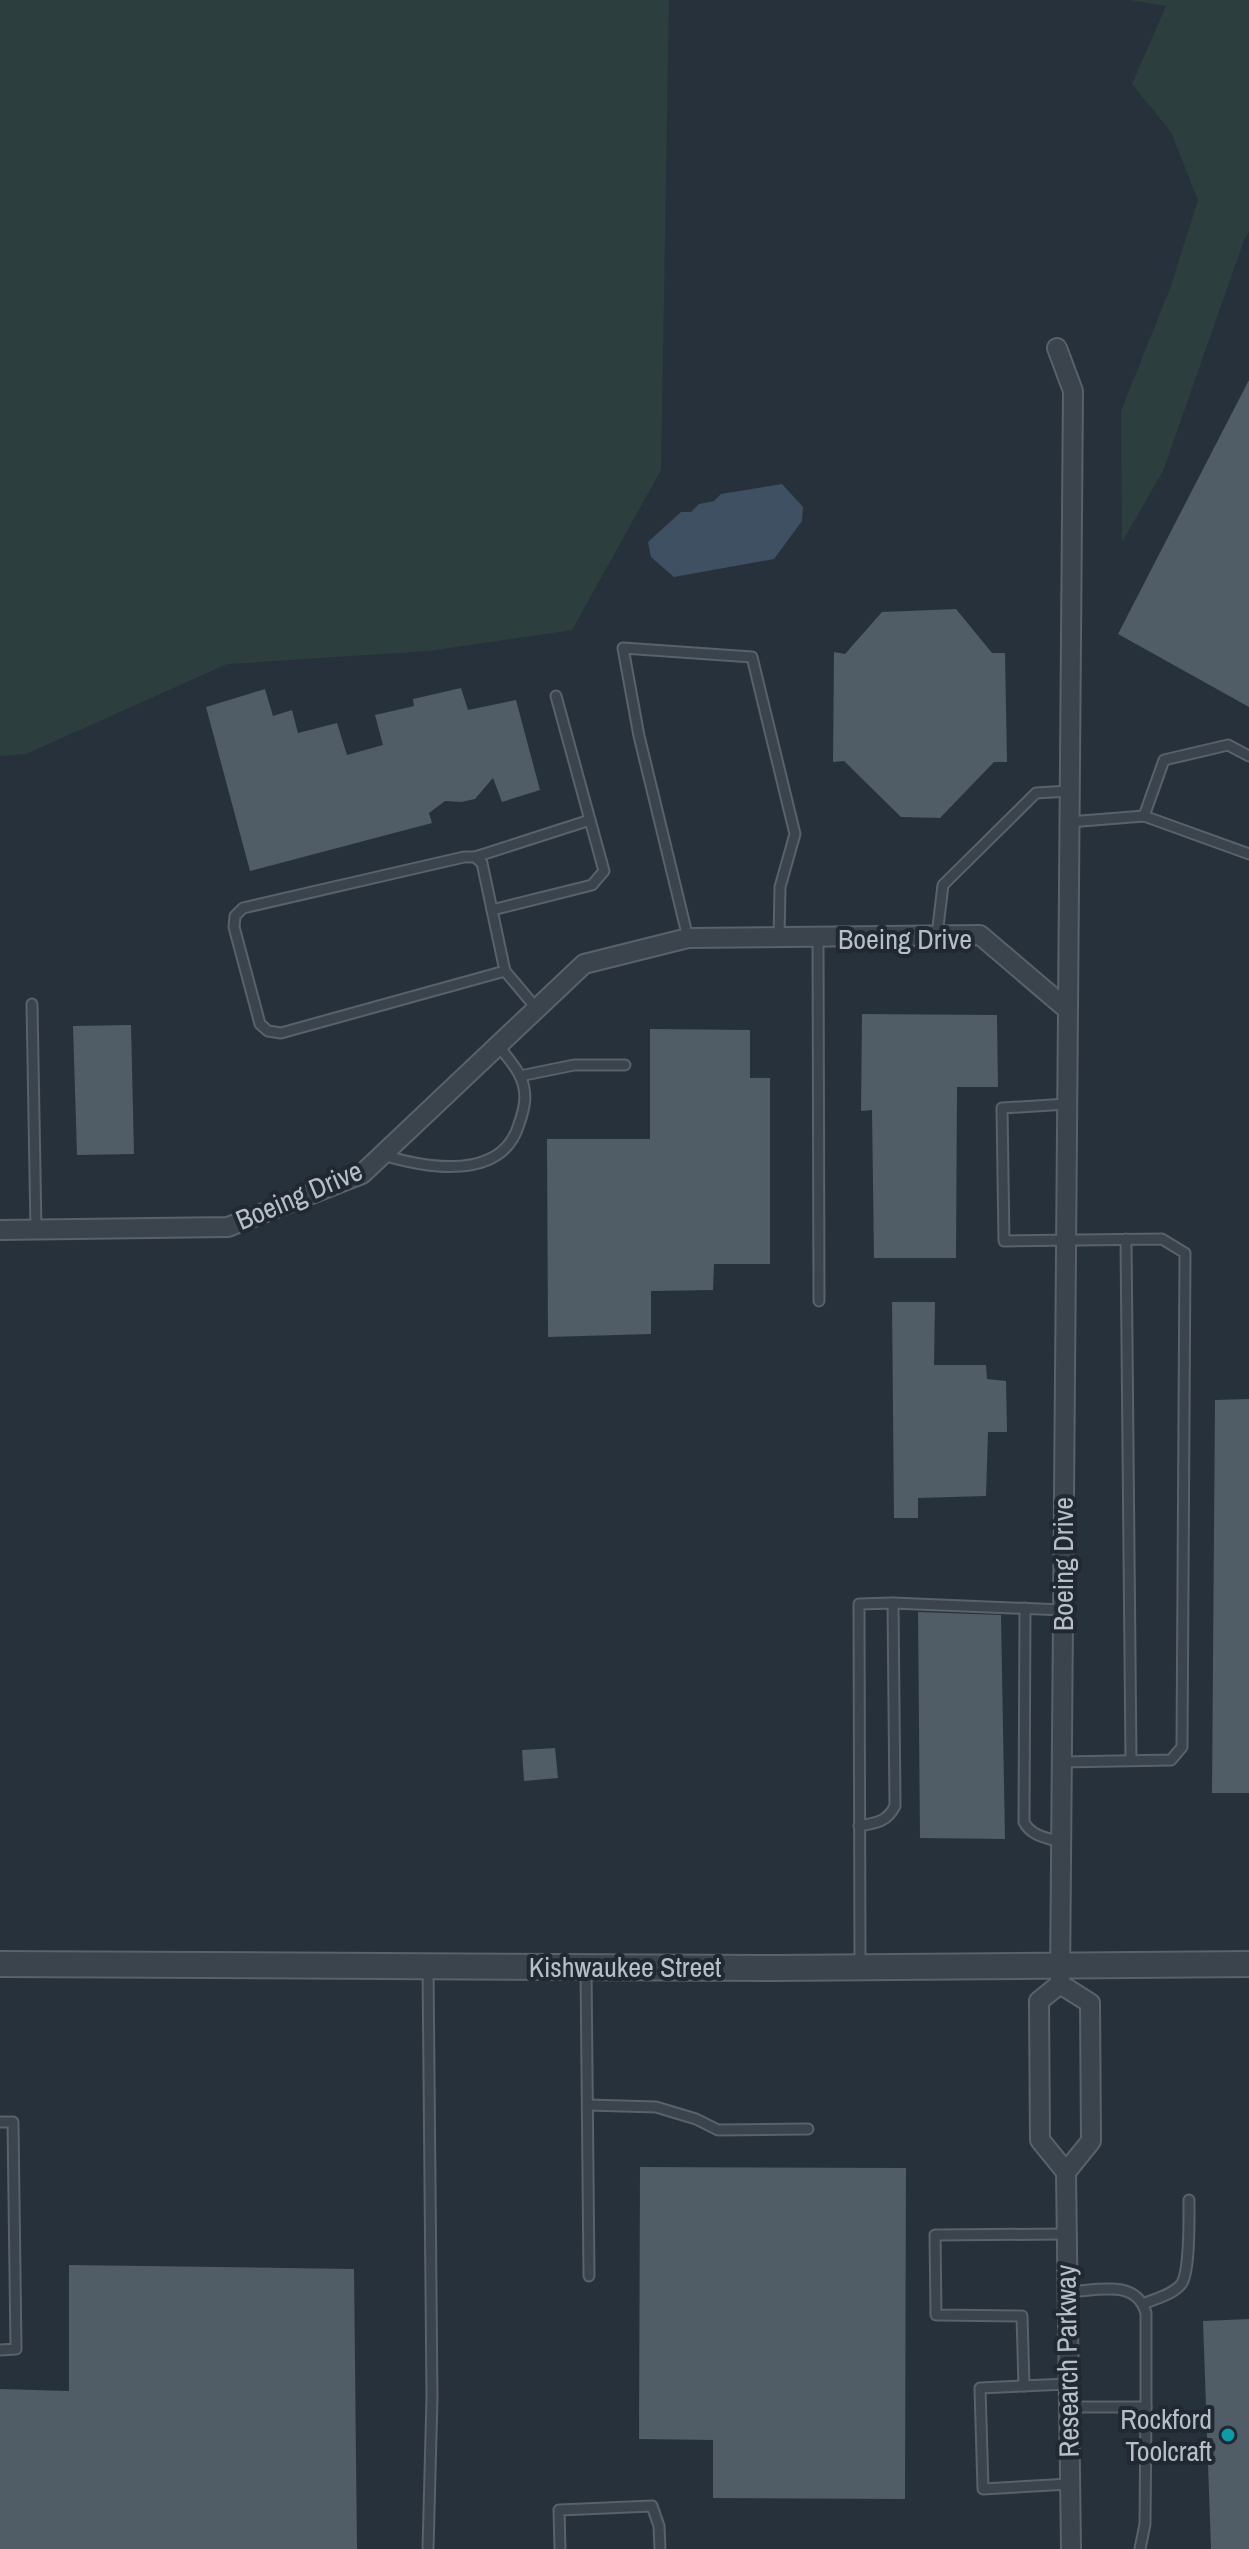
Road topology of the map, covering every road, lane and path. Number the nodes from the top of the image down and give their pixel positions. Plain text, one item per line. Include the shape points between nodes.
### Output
1 (1057, 348) dead end
2 (556, 696) dead end
3 (1249, 756) edge
4 (1069, 791) junction
5 (1144, 816) junction
6 (590, 820) junction
7 (1069, 822) junction
8 (1249, 854) edge
9 (475, 857) junction
10 (492, 910) junction
11 (937, 935) junction
12 (688, 938) junction
13 (818, 938) junction
14 (779, 939) junction
15 (505, 971) junction
16 (32, 1004) dead end
17 (537, 1009) junction
18 (1068, 1010) junction
19 (498, 1045) junction
20 (625, 1065) dead end
21 (520, 1076) junction
22 (1067, 1104) junction
23 (383, 1155) junction
24 (36, 1229) junction
25 (0, 1230) edge
26 (1066, 1239) junction
27 (1126, 1239) junction
28 (819, 1301) dead end
29 (893, 1603) junction
30 (1025, 1608) junction
31 (1063, 1610) junction
32 (1131, 1760) junction
33 (1062, 1762) junction
34 (859, 1826) junction
35 (1061, 1842) junction
36 (0, 1964) edge
37 (1249, 1964) edge
38 (428, 1966) junction
39 (586, 1967) junction
40 (860, 1968) junction
41 (1060, 1975) junction
42 (588, 2105) junction
43 (0, 2122) edge
44 (808, 2129) dead end
45 (1066, 2172) junction
46 (1189, 2200) dead end
47 (1065, 2234) junction
48 (589, 2276) dead end
49 (1066, 2292) junction
50 (1143, 2304) junction
51 (0, 2350) edge
52 (1067, 2384) junction
53 (1024, 2386) junction
54 (1068, 2407) junction
55 (1146, 2407) junction
56 (1069, 2484) junction
57 (428, 2549) edge
58 (560, 2549) edge
59 (660, 2549) edge
60 (1071, 2549) edge
61 (1140, 2549) edge

1 - 4 street via 1073,391
2 - 6 lane
3 - 5 lane via 1228,745 1164,760
4 - 7 street
4 - 11 lane via 1036,793 943,885
5 - 7 lane
5 - 8 lane
6 - 9 lane
6 - 10 lane via 604,871 599,880
7 - 18 street
9 - 10 lane via 482,863
9 - 15 lane via 243,908 234,927 260,1024 268,1031 281,1033
10 - 15 lane
11 - 13 street, Boeing Drive
11 - 18 street, Boeing Drive via 980,935
12 - 14 street, Boeing Drive
12 - 14 lane via 623,648 752,657 795,834 780,887
12 - 17 street, Boeing Drive via 584,964
13 - 14 street, Boeing Drive
13 - 28 lane
15 - 17 lane
16 - 24 lane
17 - 19 street, Boeing Drive
18 - 22 street, Boeing Drive
19 - 21 lane
19 - 23 street, Boeing Drive
20 - 21 lane via 574,1065
21 - 23 lane via 526,1101 516,1134 497,1157 471,1166 418,1166
22 - 26 street, Boeing Drive
22 - 26 lane via 1002,1108 1004,1241
23 - 24 street, Boeing Drive via 362,1174 228,1227
24 - 25 street, Boeing Drive
26 - 27 lane
26 - 31 street, Boeing Drive
27 - 32 lane
27 - 32 lane via 1162,1239 1185,1253 1182,1747 1171,1760
29 - 30 lane
29 - 34 lane via 895,1806 880,1823
29 - 34 lane via 853,1604
30 - 31 lane
30 - 35 lane via 1024,1822 1036,1835
31 - 33 street, Boeing Drive
32 - 33 lane
33 - 35 street, Boeing Drive
34 - 40 lane
35 - 41 street, Boeing Drive
36 - 38 street, Kishwaukee Street
37 - 41 street, Kishwaukee Street
38 - 39 street, Kishwaukee Street
38 - 57 lane
39 - 40 street, Kishwaukee Street
39 - 42 lane
40 - 41 street, Kishwaukee Street
41 - 45 street via 1039,2001 1040,2140
41 - 45 street via 1090,2003 1091,2141
42 - 44 lane via 656,2107 718,2130
42 - 48 lane
43 - 51 lane via 13,2122 16,2349
45 - 47 street, Research Parkway
46 - 50 lane via 1182,2282
47 - 49 street, Research Parkway
47 - 53 lane via 935,2235 936,2315 1022,2316
49 - 50 lane via 1129,2290
49 - 52 street, Research Parkway
50 - 55 lane
52 - 53 lane
52 - 54 street, Research Parkway
53 - 56 lane via 980,2388 983,2489
54 - 55 lane
54 - 56 street, Research Parkway
55 - 61 lane
56 - 60 street, Research Parkway
58 - 59 lane via 559,2510 652,2506

